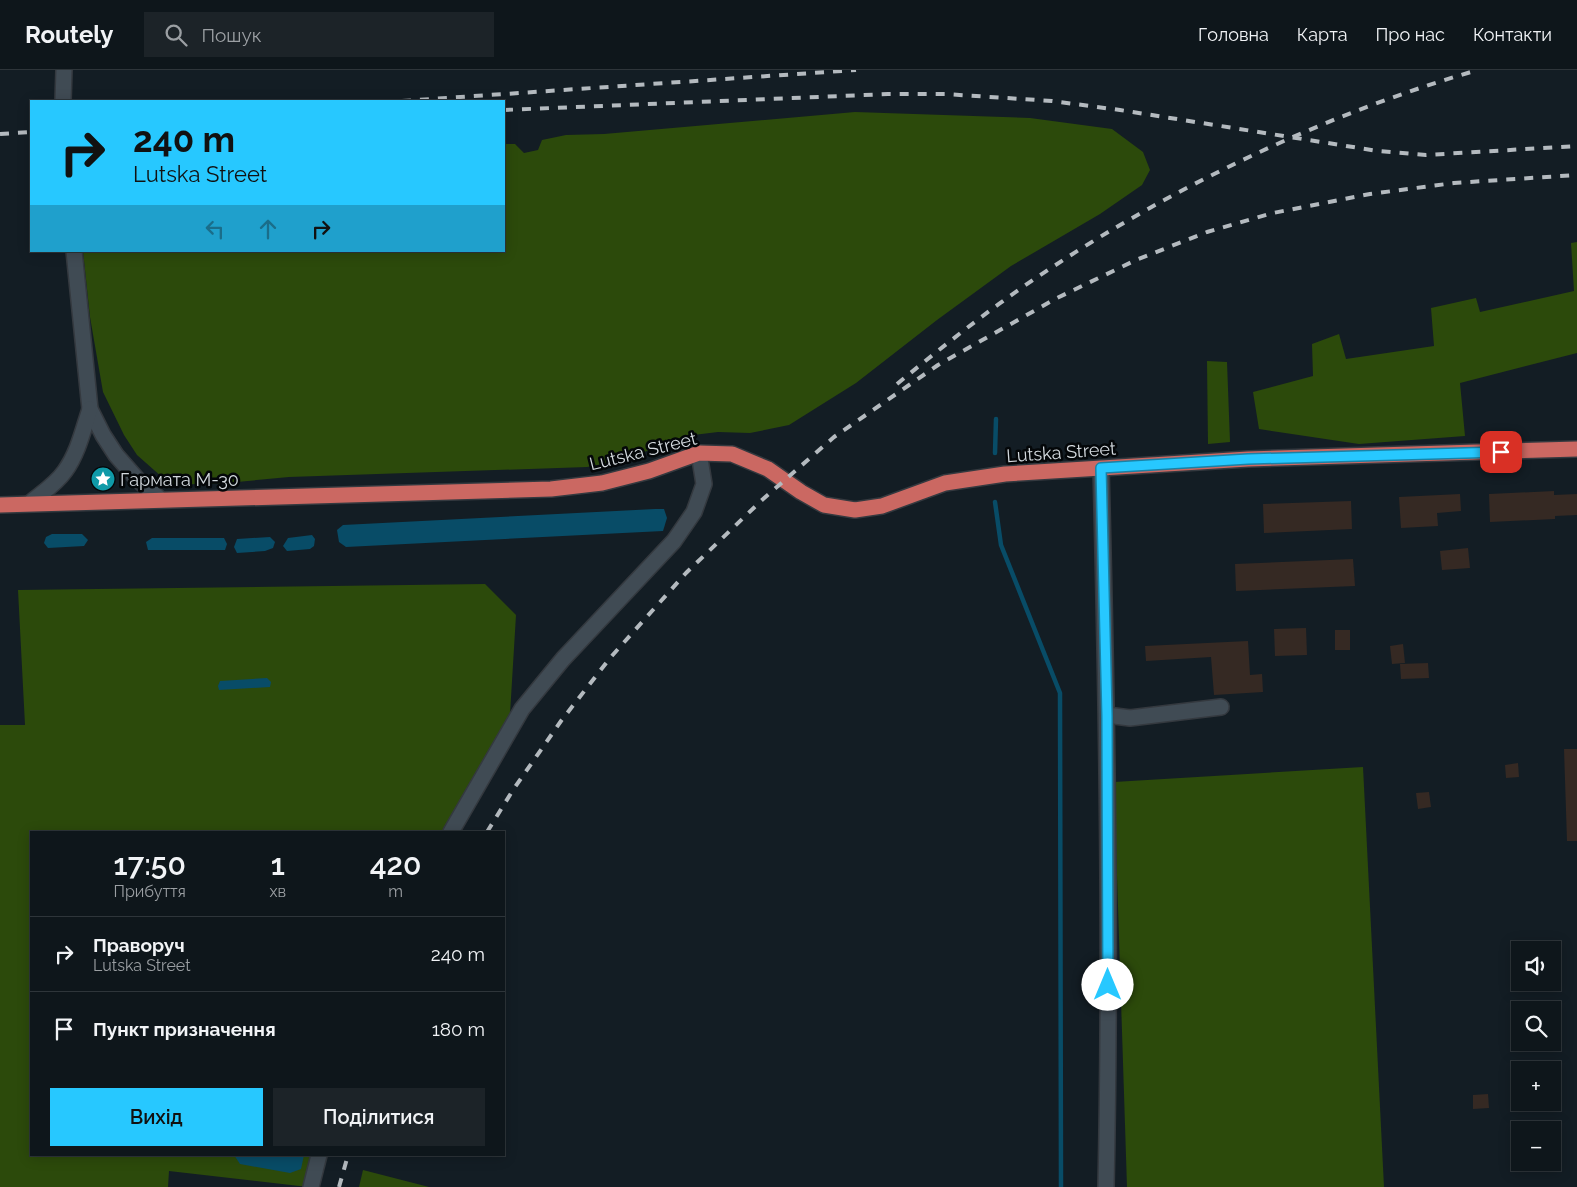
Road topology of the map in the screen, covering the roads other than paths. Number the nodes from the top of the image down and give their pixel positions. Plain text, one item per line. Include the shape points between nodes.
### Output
1 (64, 70) edge
2 (63, 100) edge
3 (74, 252) edge
4 (90, 410) junction
5 (1577, 449) edge
6 (699, 453) junction
7 (1101, 468) junction
8 (161, 500) junction
9 (30, 503) junction
10 (0, 505) edge
11 (1221, 706) dead end
12 (1107, 716) junction
13 (453, 831) edge
14 (319, 1156) edge
15 (311, 1187) edge
16 (1106, 1187) edge

1 - 2 street
3 - 4 street
4 - 8 street via 116,455
4 - 9 street via 78,446 65,470
5 - 7 highway, Lutska Street via 1248,459
6 - 7 highway, Lutska Street via 732,454 768,469 824,505 855,510 882,506 945,483 1005,474
6 - 8 highway, Lutska Street via 602,483 551,489
6 - 13 street via 704,484 694,512 674,541 563,658 522,709
7 - 12 street
8 - 9 highway, Lutska Street
9 - 10 highway, Lutska Street
11 - 12 street via 1130,718
12 - 16 street
14 - 15 street

